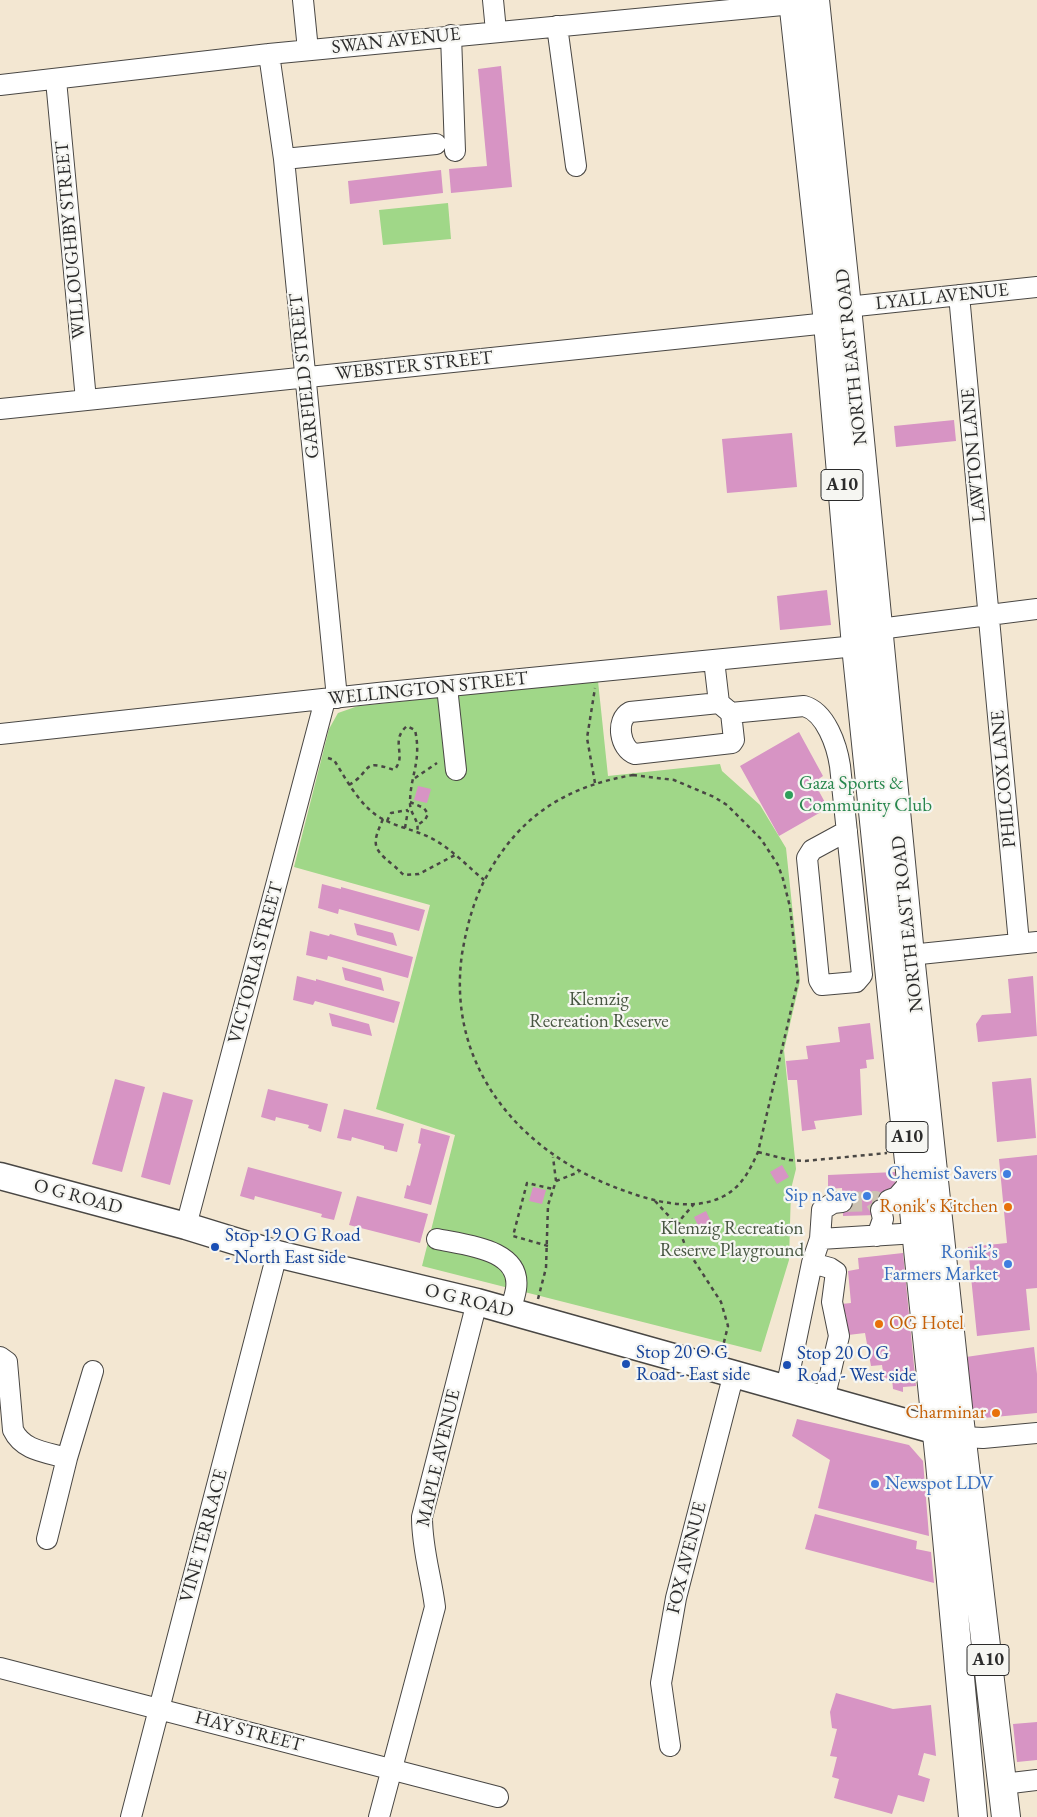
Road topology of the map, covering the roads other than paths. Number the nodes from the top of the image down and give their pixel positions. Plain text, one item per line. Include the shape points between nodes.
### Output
1 (303, 0) edge
2 (493, 0) edge
3 (804, 1) edge
4 (556, 26) junction
5 (496, 31) junction
6 (452, 35) junction
7 (308, 50) junction
8 (269, 54) junction
9 (56, 80) junction
10 (0, 85) edge
11 (436, 144) dead end
12 (455, 151) dead end
13 (284, 159) junction
14 (576, 166) dead end
15 (1037, 286) edge
16 (959, 295) junction
17 (838, 315) junction
18 (305, 377) junction
19 (86, 400) junction
20 (0, 408) edge
21 (1037, 610) edge
22 (989, 615) junction
23 (879, 629) junction
24 (856, 646) junction
25 (714, 660) junction
26 (447, 687) junction
27 (331, 699) junction
28 (725, 708) junction
29 (0, 734) edge
30 (456, 764) road end
31 (847, 831) junction
32 (1028, 943) edge
33 (899, 956) junction
34 (0, 1176) edge
35 (911, 1181) junction
36 (842, 1202) tunnel mouth
37 (186, 1226) junction
38 (917, 1233) junction
39 (877, 1236) junction
40 (437, 1238) dead end
41 (820, 1240) junction
42 (277, 1254) junction
43 (812, 1263) junction
44 (477, 1302) junction
45 (521, 1314) junction
46 (0, 1357) edge
47 (725, 1371) junction
48 (93, 1372) dead end
49 (786, 1389) junction
50 (824, 1400) junction
51 (1037, 1433) edge
52 (950, 1434) junction
53 (67, 1458) junction
54 (47, 1539) dead end
55 (0, 1668) edge
56 (159, 1708) junction
57 (670, 1746) dead end
58 (391, 1769) junction
59 (1037, 1780) edge
60 (1003, 1784) junction
61 (970, 1788) junction
62 (498, 1797) dead end
63 (131, 1817) edge
64 (379, 1817) edge
65 (973, 1817) edge
66 (1006, 1817) edge

1 - 7 street
2 - 5 street
3 - 4 street, SWAN AVENUE
3 - 17 highway, NORTH EAST ROAD / A10
4 - 5 street, SWAN AVENUE
4 - 14 street
5 - 6 street, SWAN AVENUE
6 - 7 street, SWAN AVENUE
6 - 12 street
7 - 8 street, SWAN AVENUE
8 - 9 street, SWAN AVENUE
8 - 13 street, GARFIELD STREET
9 - 10 street, SWAN AVENUE
9 - 19 street, WILLOUGHBY STREET
11 - 13 street
13 - 18 street, GARFIELD STREET
15 - 16 street, LYALL AVENUE
16 - 17 street, LYALL AVENUE
16 - 22 street, LAWTON LANE
17 - 18 street, WEBSTER STREET
17 - 23 highway, NORTH EAST ROAD / A10
17 - 24 highway, NORTH EAST ROAD / A10
18 - 19 street, WEBSTER STREET
18 - 27 street, GARFIELD STREET
19 - 20 street, WEBSTER STREET
21 - 22 street
22 - 23 street
22 - 32 street, PHILCOX LANE
23 - 24 highway
23 - 33 highway, NORTH EAST ROAD / A10
24 - 25 street, WELLINGTON STREET
24 - 33 highway, NORTH EAST ROAD / A10
25 - 26 street, WELLINGTON STREET
25 - 28 street
26 - 27 street, WELLINGTON STREET
26 - 30 street
27 - 29 street, WELLINGTON STREET
27 - 37 street, VICTORIA STREET via 311,754
28 - 28 street via 734,740 729,744 635,754 624,746 621,722 630,712
28 - 31 street via 804,706 816,712 837,748
31 - 31 street via 862,975 856,982 822,984 819,980 807,858 812,850
32 - 33 street
33 - 35 highway, NORTH EAST ROAD / A10
33 - 52 highway, NORTH EAST ROAD / A10
34 - 37 main road, O G ROAD
35 - 38 highway, NORTH EAST ROAD / A10
35 - 39 street via 885,1205
36 - 41 street via 822,1210
37 - 42 main road, O G ROAD
38 - 39 street
38 - 52 highway, NORTH EAST ROAD / A10
39 - 41 street
40 - 45 street via 501,1256 511,1264
41 - 43 street
42 - 44 main road, O G ROAD
42 - 56 street, VINE TERRACE
43 - 49 street
43 - 50 street via 836,1272 832,1302 838,1336
44 - 45 main road, O G ROAD
44 - 58 street, MAPLE AVENUE via 422,1517 422,1541 435,1607
45 - 47 main road, O G ROAD
46 - 53 street via 7,1362 16,1436 27,1447
47 - 49 main road, O G ROAD
47 - 57 street, FOX AVENUE via 661,1683
48 - 53 street
49 - 50 main road, O G ROAD
50 - 52 main road, O G ROAD
51 - 52 street via 983,1438
52 - 60 highway, NORTH EAST ROAD / A10
52 - 61 highway, NORTH EAST ROAD / A10
53 - 54 street
55 - 56 street, HAY STREET
56 - 58 street, HAY STREET
56 - 63 street, VINE TERRACE
58 - 62 street, HAY STREET
58 - 64 street, MAPLE AVENUE
59 - 60 street
60 - 61 highway
60 - 66 highway, NORTH EAST ROAD / A10
61 - 65 highway, NORTH EAST ROAD / A10

